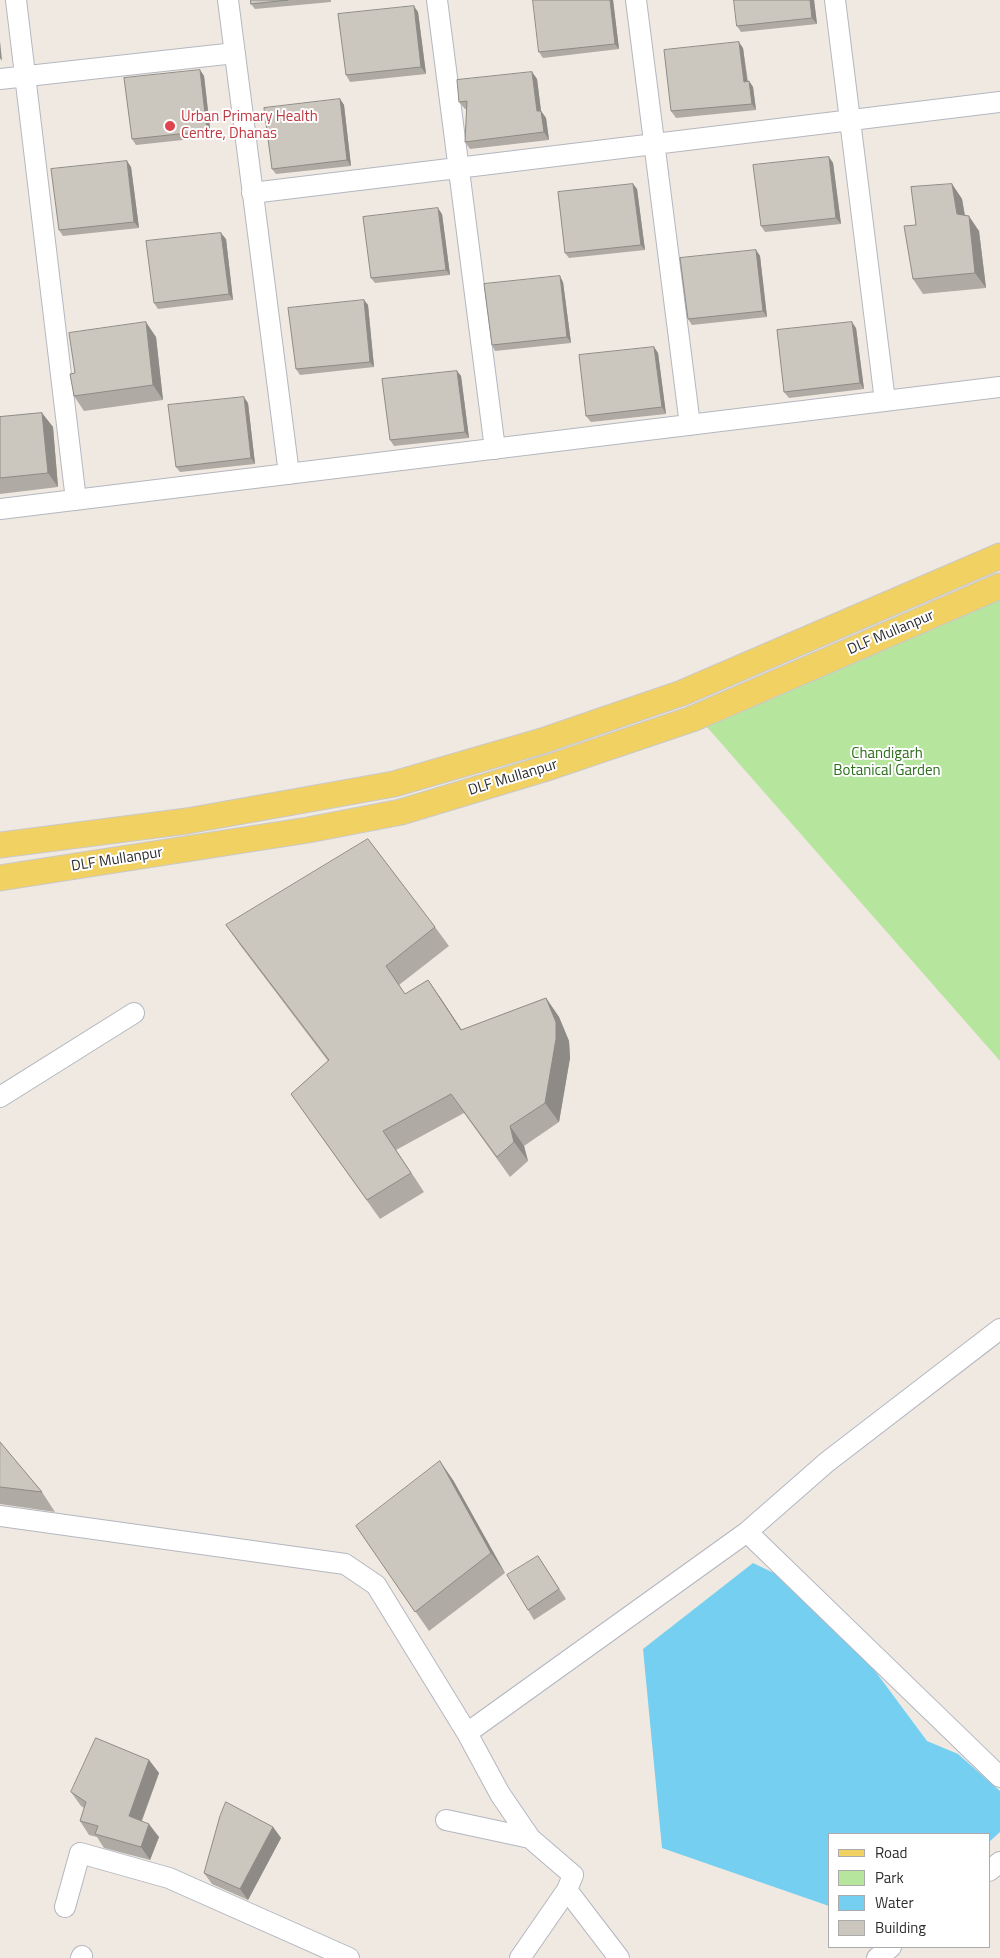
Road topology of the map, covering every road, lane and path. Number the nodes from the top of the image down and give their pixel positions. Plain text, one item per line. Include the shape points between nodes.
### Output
1 (16, 0) edge
2 (228, 0) edge
3 (437, 0) edge
4 (636, 0) edge
5 (835, 0) edge
6 (234, 53) junction
7 (26, 76) junction
8 (0, 79) edge
9 (1000, 102) edge
10 (850, 120) junction
11 (655, 144) junction
12 (459, 168) junction
13 (252, 193) junction
14 (1000, 387) edge
15 (885, 401) junction
16 (690, 425) junction
17 (495, 449) junction
18 (289, 474) junction
19 (76, 500) junction
20 (0, 509) edge
21 (1000, 556) edge
22 (1000, 586) edge
23 (0, 845) edge
24 (0, 878) edge
25 (134, 1013) dead end
26 (0, 1097) edge
27 (1000, 1329) edge
28 (0, 1516) edge
29 (748, 1532) junction
30 (467, 1733) junction
31 (1000, 1777) edge
32 (446, 1820) dead end
33 (530, 1838) junction
34 (1000, 1862) edge
35 (990, 1870) edge
36 (570, 1882) junction
37 (65, 1907) dead end
38 (890, 1948) edge
39 (349, 1958) edge
40 (520, 1958) edge
41 (619, 1958) edge
42 (876, 1958) edge

1 - 7 street
2 - 6 street
3 - 12 street
4 - 11 street
5 - 10 street
6 - 7 street
6 - 13 street
7 - 8 street
7 - 19 street
9 - 10 street
10 - 11 street
10 - 15 street
11 - 12 street
11 - 16 street
12 - 13 street
12 - 17 street
13 - 18 street
14 - 15 street
15 - 16 street
16 - 17 street
17 - 18 street
18 - 19 street
19 - 20 street
21 - 23 main road, DLF Mullanpur via 682,693 542,740 394,784 187,821
22 - 24 main road, DLF Mullanpur via 692,719 401,812
25 - 26 street
27 - 29 street via 827,1462
28 - 30 street via 345,1564 376,1585
29 - 30 street
29 - 31 street
30 - 33 street via 500,1794
32 - 33 street
33 - 36 street
34 - 35 street
36 - 40 street
36 - 41 street
37 - 39 street via 80,1853 169,1878
38 - 42 street

